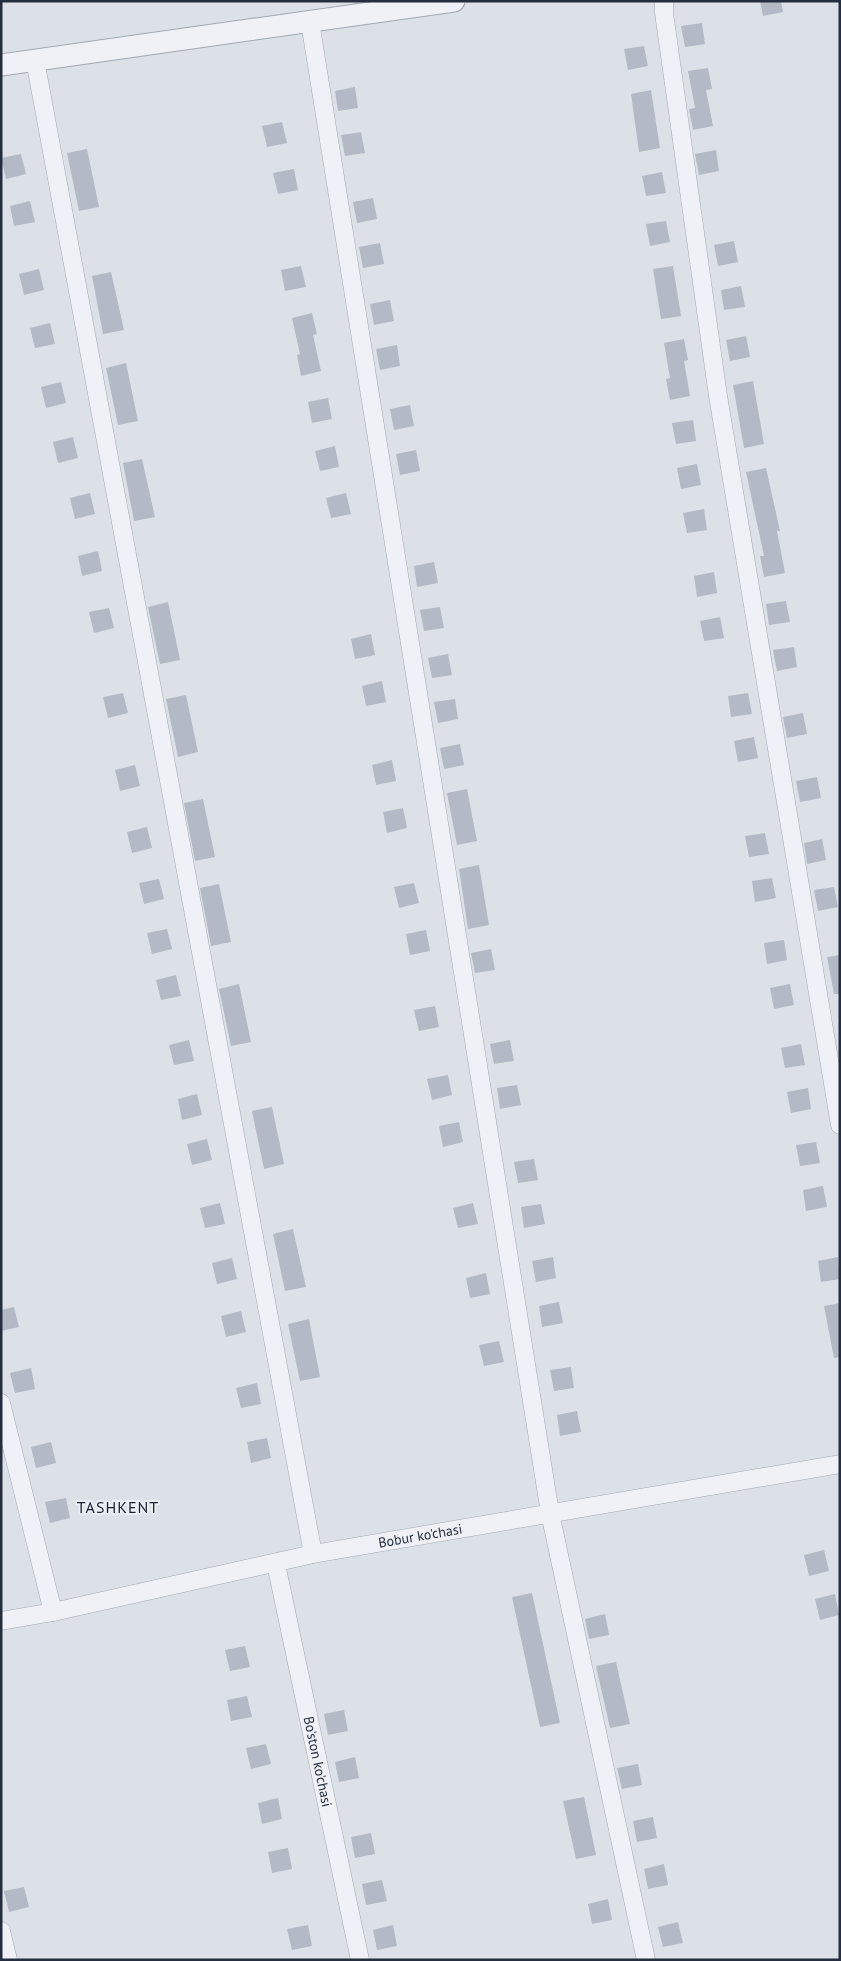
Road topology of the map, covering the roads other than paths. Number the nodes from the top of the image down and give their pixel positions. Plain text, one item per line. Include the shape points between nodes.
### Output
1 (454, 1) edge
2 (664, 1) edge
3 (310, 22) junction
4 (35, 60) junction
5 (1, 65) edge
6 (840, 1125) edge
7 (1, 1403) edge
8 (840, 1464) edge
9 (550, 1513) junction
10 (313, 1554) junction
11 (276, 1564) junction
12 (53, 1612) junction
13 (1, 1621) edge
14 (1, 1931) edge
15 (8, 1960) edge
16 (360, 1960) edge
17 (646, 1960) edge

1 - 3 street
2 - 6 street via 718,396
3 - 4 street
3 - 9 street
4 - 5 street
4 - 10 street
7 - 12 street
8 - 9 street, Bobur ko'chasi
9 - 10 street, Bobur ko'chasi
9 - 17 street
10 - 11 street, Bobur ko'chasi
11 - 12 street, Bobur ko'chasi
11 - 16 street, Bo'ston ko'chasi
12 - 13 street, Bobur ko'chasi
14 - 15 street

